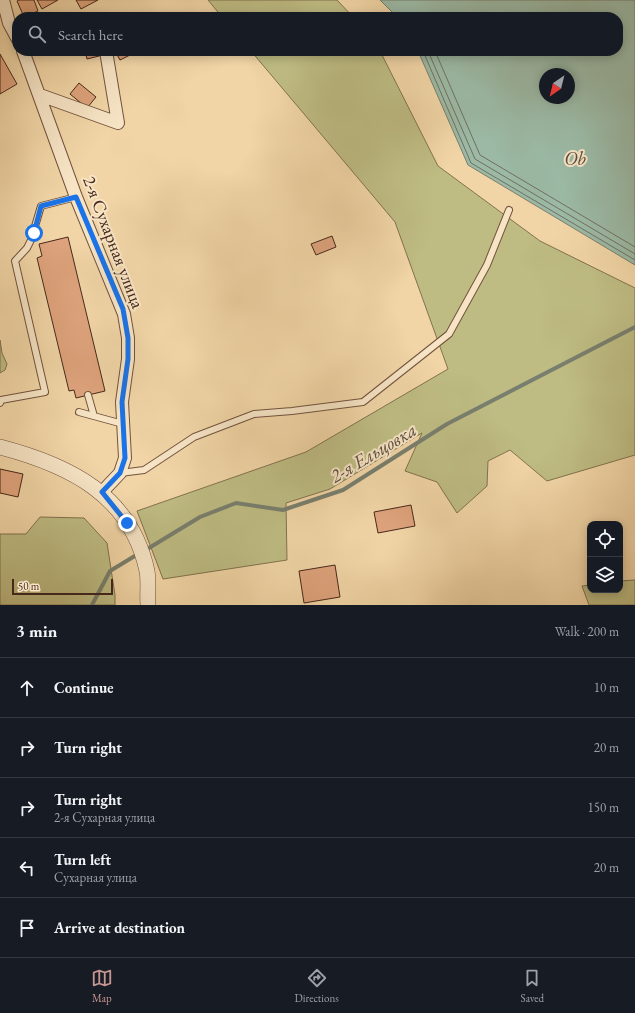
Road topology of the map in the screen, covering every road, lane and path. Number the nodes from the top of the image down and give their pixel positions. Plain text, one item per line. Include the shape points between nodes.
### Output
1 (2, 1) edge
2 (12, 29) edge
3 (26, 56) edge
4 (107, 56) edge
5 (40, 95) junction
6 (76, 197) junction
7 (509, 210) dead end
8 (88, 395) dead end
9 (0, 401) edge
10 (79, 412) dead end
11 (94, 416) junction
12 (123, 424) junction
13 (0, 447) edge
14 (120, 473) junction
15 (102, 492) junction
16 (148, 605) edge

1 - 2 street
3 - 5 street, 2-я Сухарная улица
4 - 5 street via 118,123
5 - 6 street, 2-я Сухарная улица
6 - 9 lane via 41,206 27,248 15,261 45,392
6 - 12 street, 2-я Сухарная улица via 124,314 128,359 122,402
7 - 14 lane via 487,265 449,334 363,402 254,414 194,437 144,470
8 - 11 lane
10 - 11 lane
11 - 12 lane
12 - 14 street, 2-я Сухарная улица via 125,458
13 - 15 street via 67,471
14 - 15 street, 2-я Сухарная улица
15 - 16 street via 120,513 135,537 147,572

